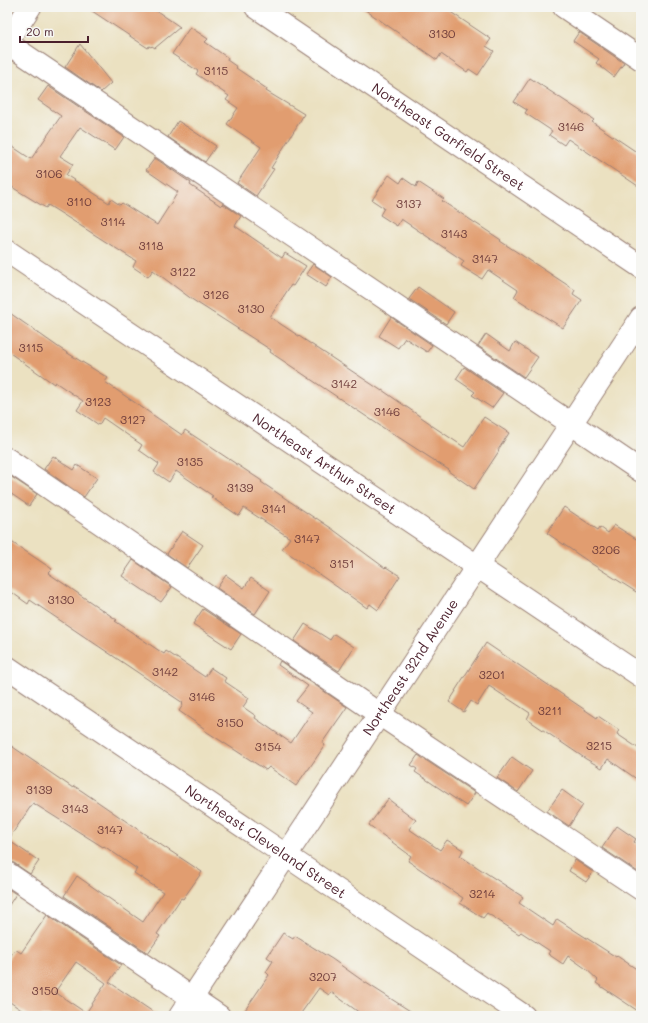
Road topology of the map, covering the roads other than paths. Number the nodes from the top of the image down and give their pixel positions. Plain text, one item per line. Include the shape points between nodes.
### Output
1 (30, 7) edge
2 (256, 7) edge
3 (564, 7) edge
4 (7, 42) edge
5 (641, 59) edge
6 (7, 251) edge
7 (641, 267) edge
8 (641, 318) edge
9 (571, 424) junction
10 (7, 459) edge
11 (641, 471) edge
12 (477, 566) junction
13 (7, 667) edge
14 (641, 676) edge
15 (379, 714) junction
16 (286, 856) junction
17 (7, 873) edge
18 (641, 889) edge
19 (186, 1007) edge
20 (219, 1016) edge
21 (524, 1016) edge

1 - 4 street
2 - 7 street, Northeast Garfield Street
3 - 5 street
4 - 9 street
6 - 12 street, Northeast Arthur Street
8 - 9 street, Northeast 32nd Avenue
9 - 11 street
9 - 12 street, Northeast 32nd Avenue
10 - 15 street
12 - 14 street, Northeast Arthur Street
12 - 15 street, Northeast 32nd Avenue
13 - 16 street, Northeast Cleveland Street
15 - 16 street, Northeast 32nd Avenue
15 - 18 street
16 - 19 street, Northeast 32nd Avenue
16 - 21 street, Northeast Cleveland Street
17 - 19 street
19 - 20 street

